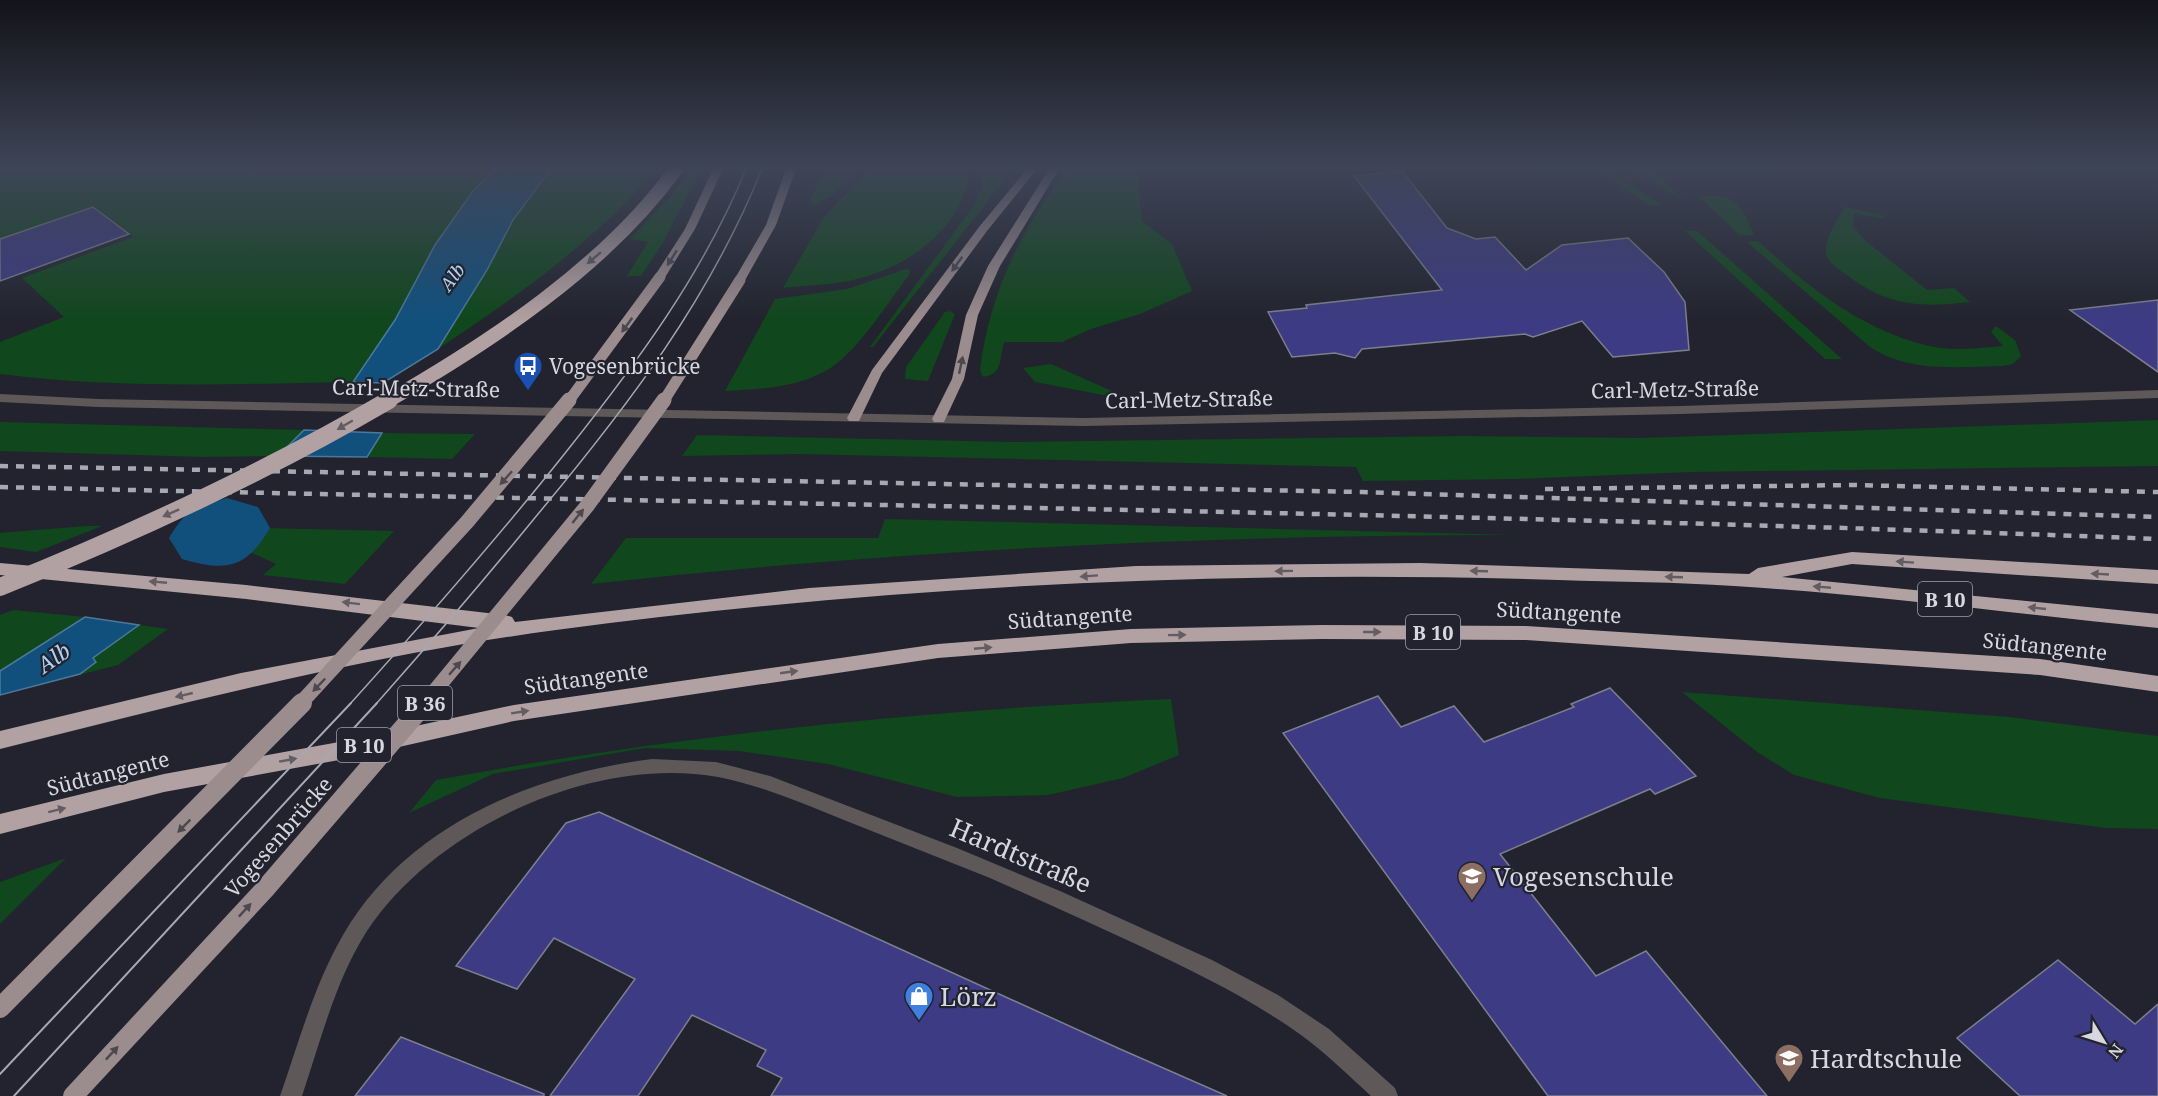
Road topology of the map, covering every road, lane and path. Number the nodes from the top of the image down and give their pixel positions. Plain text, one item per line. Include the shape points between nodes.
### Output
1 (634, 220) edge
2 (695, 220) edge
3 (773, 220) edge
4 (990, 220) edge
5 (1022, 220) edge
6 (2158, 394) edge
7 (0, 398) edge
8 (854, 418) junction
9 (939, 419) junction
10 (0, 569) edge
11 (2158, 577) edge
12 (1732, 579) junction
13 (0, 587) edge
14 (2158, 621) edge
15 (555, 623) junction
16 (2158, 685) edge
17 (0, 740) edge
18 (0, 824) edge
19 (0, 1008) edge
20 (73, 1096) edge
21 (291, 1096) edge
22 (1387, 1096) edge

1 -> 13 highway, bridge via 543,299 437,371 274,464
2 -> 19 main road, bridge via 590,376 370,632 185,825
20 -> 3 main road, Vogesenbrücke / B 36, bridge via 265,889 488,629 587,506 659,409
4 -> 8 main road via 876,373
9 -> 5 main road via 958,380 972,315 994,266
6 - 9 street, Carl-Metz-Straße via 1294,419
7 - 8 street, Carl-Metz-Straße
8 - 9 street, Carl-Metz-Straße
15 -> 10 highway via 475,621 216,587
11 -> 12 highway via 1852,558
14 -> 12 highway, Südtangente / B 10
12 -> 15 highway, Südtangente / B 10 via 1420,569 1136,573 809,595
15 -> 17 highway, Südtangente / B 10 via 439,640 241,681
18 -> 16 highway, Südtangente / B 10 via 164,783 514,713 938,651 1131,636 1526,633 2040,667
21 - 22 street, Hardtstraße via 323,998 340,961 362,923 391,886 466,826 552,787 645,767 699,767 752,779 803,795 1002,874 1215,971 1310,1029

